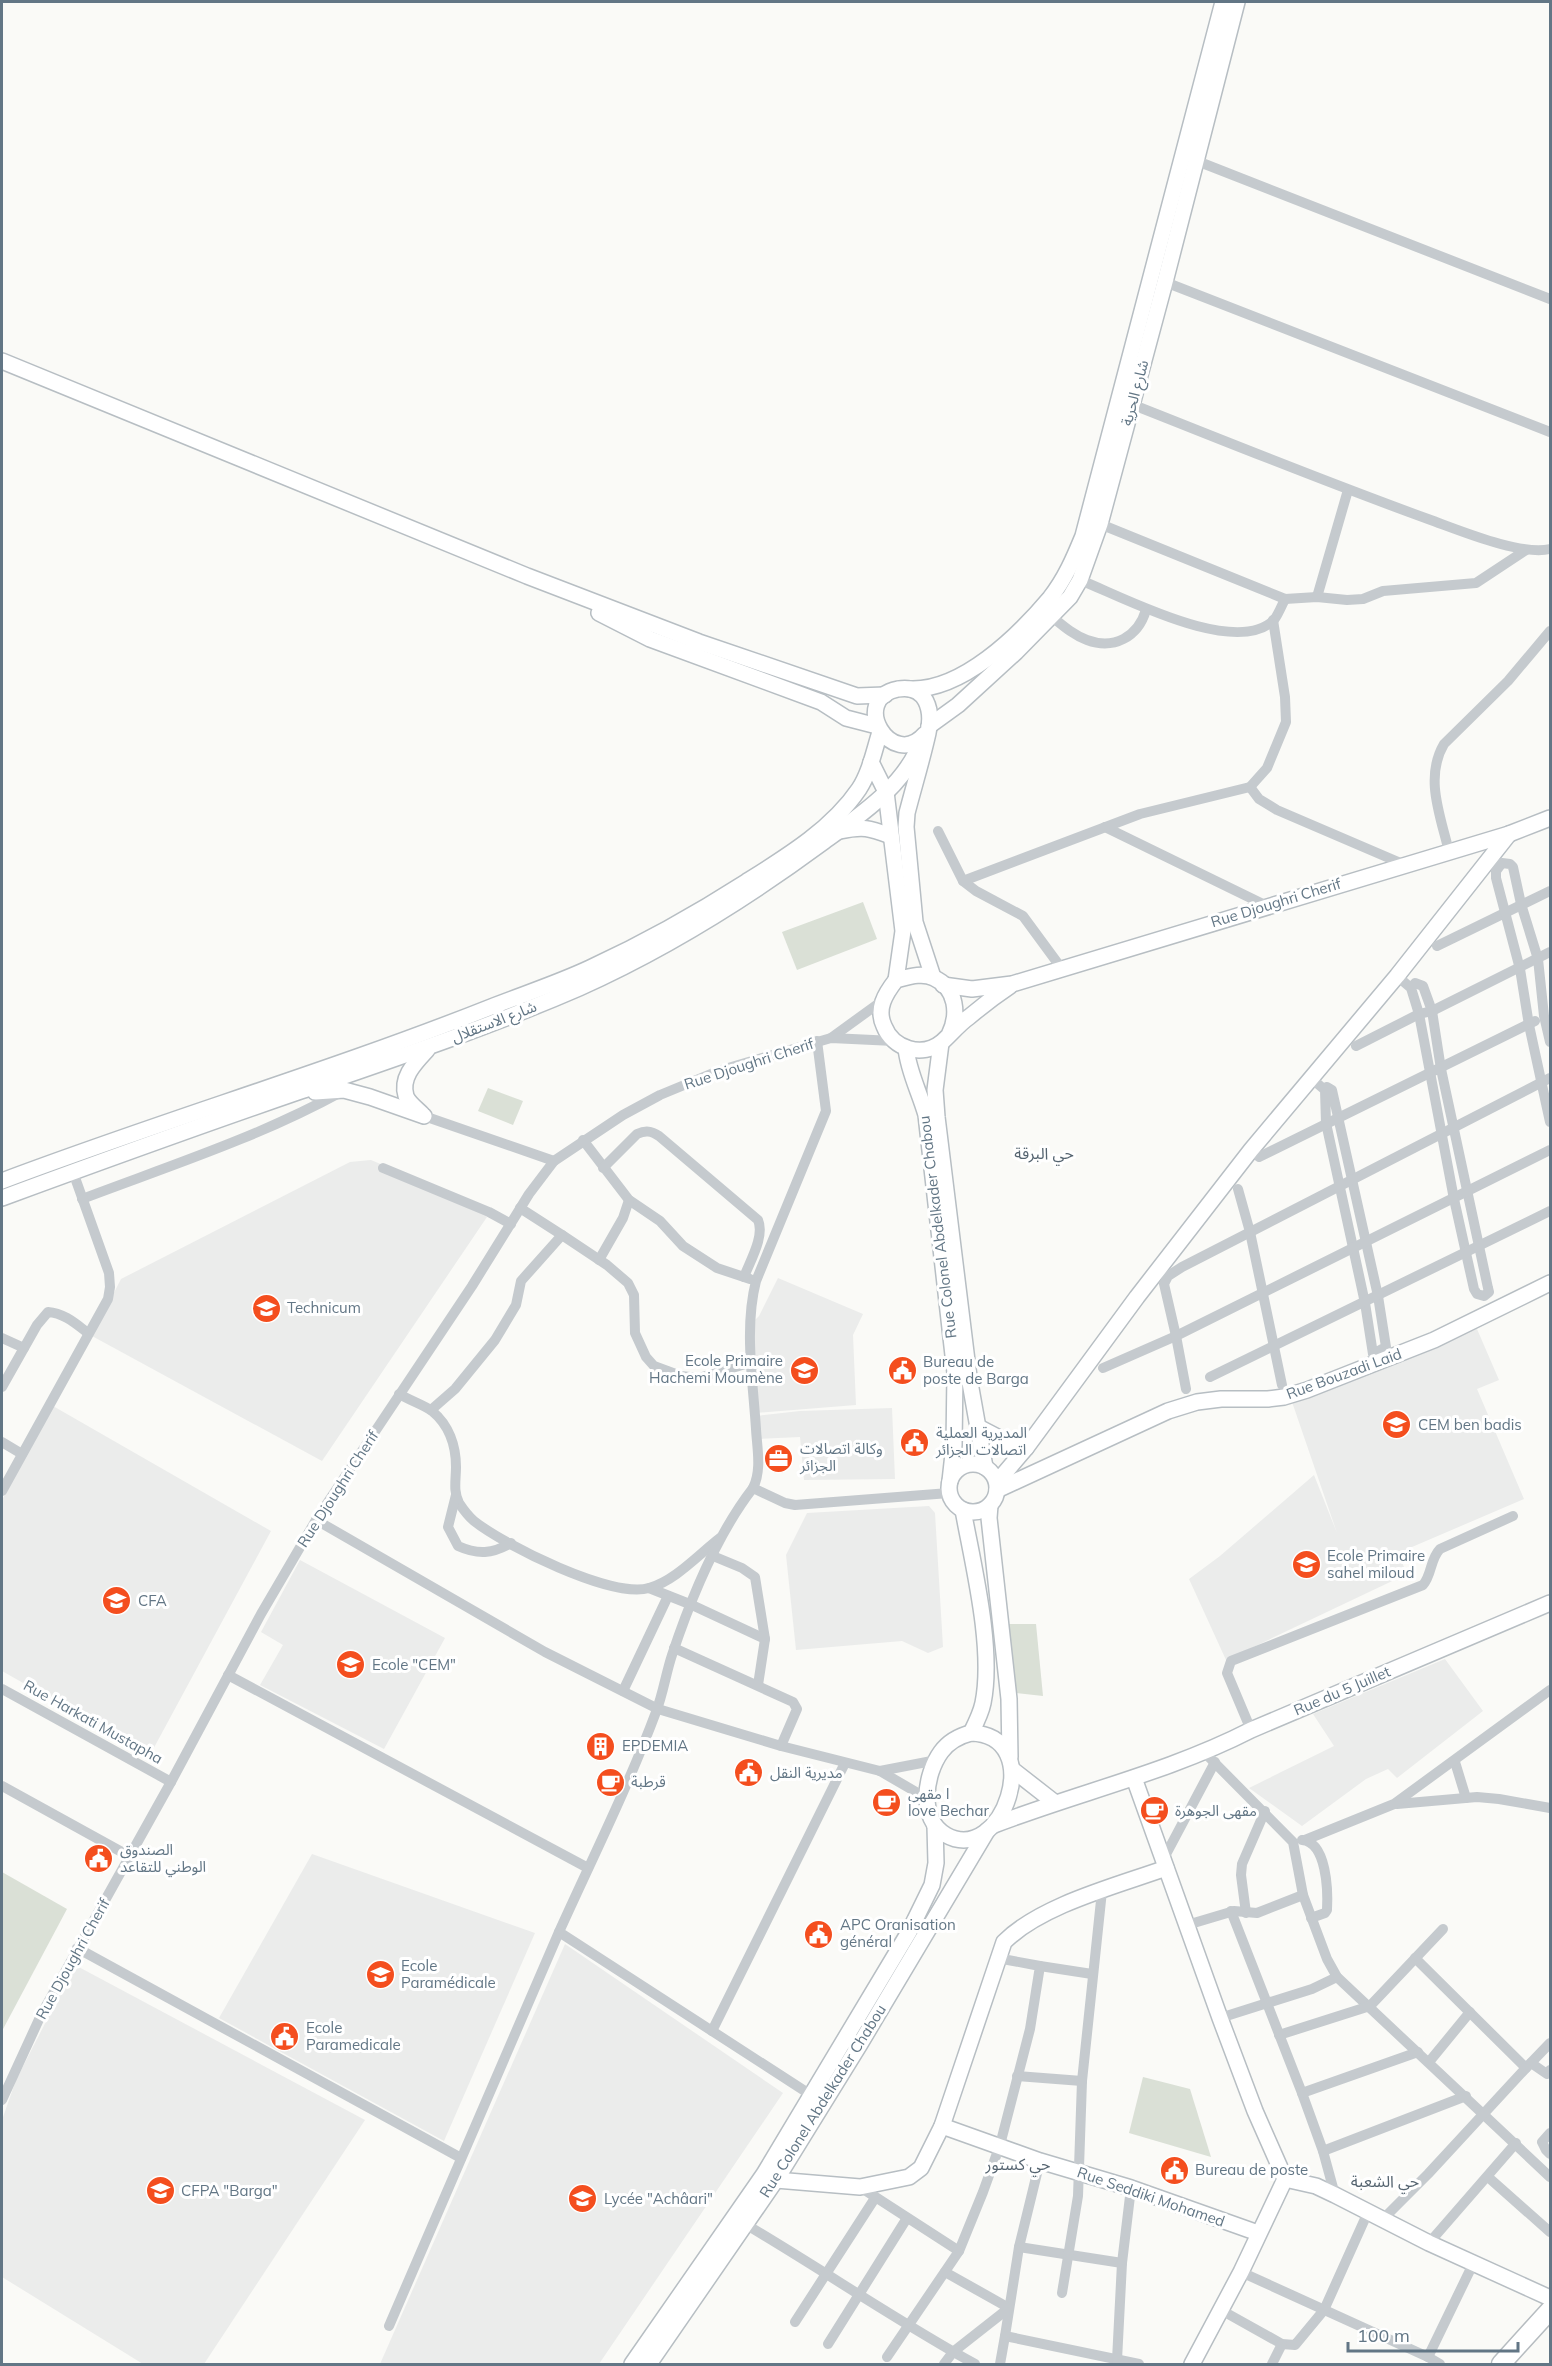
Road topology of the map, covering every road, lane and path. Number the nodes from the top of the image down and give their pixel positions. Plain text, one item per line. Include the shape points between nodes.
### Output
1 (1223, 2) edge
2 (1238, 2) edge
3 (1197, 161) junction
4 (1166, 282) junction
5 (1551, 298) edge
6 (2, 361) edge
7 (1131, 404) junction
8 (1551, 432) edge
9 (1348, 490) junction
10 (1100, 524) junction
11 (1526, 550) junction
12 (1550, 551) edge
13 (527, 576) junction
14 (1080, 580) junction
15 (1317, 597) junction
16 (1285, 599) junction
17 (1146, 610) junction
18 (1051, 616) junction
19 (1273, 620) junction
20 (1551, 631) edge
21 (910, 689) junction
22 (885, 695) junction
23 (879, 729) junction
24 (927, 732) junction
25 (871, 762) junction
26 (1250, 787) junction
27 (886, 792) junction
28 (1551, 811) edge
29 (1545, 821) edge
30 (1105, 827) junction
31 (938, 831) dead end
32 (837, 832) junction
33 (1509, 834) junction
34 (891, 836) junction
35 (1449, 852) junction
36 (1403, 864) junction
37 (963, 881) junction
38 (1551, 891) edge
39 (1521, 904) junction
40 (1267, 906) junction
41 (1504, 914) junction
42 (1437, 946) dead end
43 (1551, 952) edge
44 (1538, 959) junction
45 (1062, 969) junction
46 (1520, 969) junction
47 (1397, 976) junction
48 (896, 980) junction
49 (938, 981) junction
50 (1012, 984) junction
51 (1411, 988) junction
52 (882, 1001) junction
53 (1432, 1011) junction
54 (1419, 1014) junction
55 (1547, 1014) edge
56 (1528, 1025) junction
57 (831, 1038) junction
58 (945, 1039) junction
59 (817, 1041) junction
60 (1551, 1042) edge
61 (900, 1045) junction
62 (1356, 1046) dead end
63 (430, 1047) junction
64 (1441, 1069) junction
65 (1430, 1074) junction
66 (1312, 1079) junction
67 (1546, 1080) edge
68 (344, 1090) junction
69 (1325, 1090) junction
70 (297, 1092) junction
71 (424, 1116) junction
72 (1337, 1119) junction
73 (1551, 1122) edge
74 (1326, 1123) junction
75 (1454, 1128) junction
76 (1442, 1134) junction
77 (583, 1140) junction
78 (1551, 1150) edge
79 (1259, 1157) dead end
80 (554, 1161) junction
81 (383, 1168) dead end
82 (603, 1168) junction
83 (73, 1172) junction
84 (1352, 1180) junction
85 (2, 1181) edge
86 (1340, 1186) junction
87 (1238, 1189) dead end
88 (1468, 1192) junction
89 (2, 1198) edge
90 (82, 1199) junction
91 (1454, 1199) junction
92 (629, 1200) junction
93 (520, 1208) junction
94 (1551, 1211) edge
95 (511, 1224) junction
96 (1250, 1232) junction
97 (562, 1235) junction
98 (1360, 1246) junction
99 (1479, 1247) junction
100 (1467, 1253) junction
101 (599, 1260) junction
102 (744, 1277) junction
103 (756, 1281) junction
104 (1551, 1283) edge
105 (1262, 1292) junction
106 (1378, 1296) junction
107 (1365, 1303) junction
108 (88, 1333) junction
109 (1176, 1336) junction
110 (2, 1338) edge
111 (1275, 1347) junction
112 (24, 1348) junction
113 (752, 1362) junction
114 (1103, 1368) dead end
115 (1210, 1377) dead end
116 (1282, 1385) dead end
117 (2, 1387) edge
118 (1186, 1389) dead end
119 (399, 1394) junction
120 (431, 1410) junction
121 (980, 1428) junction
122 (2, 1442) edge
123 (1026, 1448) junction
124 (22, 1454) junction
125 (985, 1467) junction
126 (997, 1486) junction
127 (949, 1487) junction
128 (753, 1488) junction
129 (2, 1491) edge
130 (456, 1495) junction
131 (990, 1505) junction
132 (963, 1510) junction
133 (1513, 1516) dead end
134 (316, 1520) junction
135 (722, 1536) junction
136 (511, 1543) junction
137 (713, 1556) junction
138 (649, 1588) junction
139 (668, 1596) junction
140 (1551, 1603) edge
141 (692, 1605) junction
142 (765, 1639) junction
143 (674, 1648) junction
144 (228, 1675) junction
145 (758, 1685) junction
146 (2, 1689) edge
147 (1551, 1690) edge
148 (622, 1691) junction
149 (658, 1709) junction
150 (1251, 1730) junction
151 (971, 1733) junction
152 (781, 1746) junction
153 (1210, 1757) junction
154 (937, 1760) junction
155 (1455, 1762) junction
156 (845, 1763) junction
157 (1012, 1765) junction
158 (880, 1771) junction
159 (1134, 1778) junction
160 (171, 1782) junction
161 (2, 1786) edge
162 (1466, 1798) junction
163 (928, 1799) junction
164 (1054, 1802) junction
165 (1394, 1804) junction
166 (1551, 1808) edge
167 (1265, 1811) junction
168 (936, 1826) junction
169 (991, 1828) junction
170 (1305, 1840) junction
171 (1293, 1842) junction
172 (129, 1856) junction
173 (1164, 1864) junction
174 (588, 1868) junction
175 (1102, 1891) junction
176 (1303, 1895) junction
177 (1231, 1911) junction
178 (1246, 1913) junction
179 (1311, 1918) junction
180 (1187, 1924) junction
181 (1443, 1929) dead end
182 (559, 1932) junction
183 (78, 1948) junction
184 (997, 1958) junction
185 (1415, 1958) junction
186 (1040, 1966) junction
187 (1092, 1974) junction
188 (1337, 1977) junction
189 (1268, 2002) junction
190 (1370, 2006) junction
191 (1470, 2012) junction
192 (1220, 2018) junction
193 (712, 2031) junction
194 (1279, 2035) junction
195 (1551, 2043) edge
196 (1418, 2052) junction
197 (1429, 2062) junction
198 (1528, 2065) junction
199 (1549, 2074) edge
200 (1017, 2076) junction
201 (1082, 2080) junction
202 (1302, 2093) junction
203 (811, 2095) junction
204 (1466, 2097) junction
205 (2, 2100) edge
206 (1483, 2113) junction
207 (942, 2126) junction
208 (1551, 2133) edge
209 (1516, 2143) junction
210 (1000, 2145) junction
211 (1323, 2151) junction
212 (1551, 2154) edge
213 (461, 2158) junction
214 (1040, 2161) junction
215 (1079, 2172) junction
216 (1551, 2176) edge
217 (770, 2177) junction
218 (1488, 2177) junction
219 (1285, 2179) junction
220 (860, 2187) junction
221 (1131, 2188) junction
222 (1335, 2195) junction
223 (875, 2198) junction
224 (1368, 2212) junction
225 (907, 2218) junction
226 (1382, 2220) junction
227 (745, 2224) junction
228 (1551, 2232) edge
229 (1258, 2233) junction
230 (1429, 2243) junction
231 (1019, 2247) junction
232 (959, 2251) junction
233 (1068, 2255) junction
234 (1122, 2264) junction
235 (1473, 2264) junction
236 (827, 2272) junction
237 (945, 2272) junction
238 (1241, 2272) junction
239 (1062, 2293) dead end
240 (859, 2294) junction
241 (1551, 2298) edge
242 (1009, 2308) junction
243 (1221, 2310) junction
244 (1324, 2310) junction
245 (1551, 2310) edge
246 (795, 2322) dead end
247 (389, 2326) dead end
248 (909, 2326) junction
249 (1005, 2336) junction
250 (828, 2344) dead end
251 (1282, 2344) junction
252 (953, 2352) junction
253 (887, 2357) dead end
254 (1428, 2357) junction
255 (1117, 2360) junction
256 (632, 2364) edge
257 (649, 2364) edge
258 (944, 2364) edge
259 (975, 2364) edge
260 (999, 2364) edge
261 (1138, 2364) edge
262 (1192, 2364) edge
263 (1272, 2364) edge
264 (1440, 2364) edge
265 (1501, 2364) edge

1 - 21 main road, شارع الحرية via 1083,536 1071,564 1051,597 989,658 951,680 925,690
2 - 3 main road, شارع الحرية
3 - 4 main road, شارع الحرية
3 - 5 street
4 - 7 main road, شارع الحرية
4 - 8 street
6 - 13 main road
7 - 9 street
7 - 10 main road, شارع الحرية
9 - 11 street
9 - 15 street
10 - 14 main road, شارع الحرية
10 - 16 street
11 - 12 street
11 - 15 street via 1476,583 1383,591 1363,599
13 - 22 main road via 699,642 857,696
13 - 23 main road via 650,639 821,702 846,718
14 - 17 street
14 - 18 main road, شارع الحرية
15 - 16 street
16 - 19 street
17 - 18 street via 1133,634 1102,644 1073,633
17 - 19 street via 1220,631 1243,632
18 - 24 main road, شارع الحرية
19 - 26 street via 1286,722 1267,768
20 - 35 street via 1439,753 1433,780
21 - 22 main road
21 - 24 main road via 928,704
22 - 23 main road via 876,709
23 - 24 main road via 900,744 911,743
23 - 25 main road, شارع الاستقلال
24 - 27 main road, شارع الاستقلال via 916,756
24 - 49 main road via 907,813 906,847 915,922
25 - 27 main road
25 - 85 main road, شارع الاستقلال via 860,788 847,804 802,843 719,899 586,970 426,1033
26 - 30 street via 1140,814
26 - 36 street via 1259,799 1277,810
27 - 32 main road, شارع الاستقلال
27 - 34 main road
28 - 29 main road
29 - 33 main road, Rue Djoughri Cherif
30 - 37 street
30 - 40 street
31 - 37 street
32 - 34 main road via 865,827
32 - 63 main road, شارع الاستقلال via 726,910 667,944 582,986
33 - 35 main road, Rue Djoughri Cherif
33 - 47 main road
34 - 48 main road via 903,931
35 - 36 main road, Rue Djoughri Cherif
36 - 40 main road, Rue Djoughri Cherif
37 - 45 street via 1023,916
38 - 39 street
39 - 41 street
39 - 41 street via 1513,867 1502,863 1496,878
39 - 44 street
40 - 45 main road, Rue Djoughri Cherif
41 - 42 street
41 - 46 street
43 - 44 street
44 - 46 street
44 - 55 street
45 - 50 main road, Rue Djoughri Cherif
46 - 53 street
46 - 56 street
47 - 51 street
47 - 66 main road
48 - 49 main road via 920,975
48 - 52 main road
49 - 50 main road via 972,988
49 - 58 main road via 954,1003 954,1025
50 - 58 main road
51 - 53 street via 1415,983 1423,986
51 - 54 street
52 - 57 street
52 - 61 main road via 882,1023
53 - 54 street
53 - 64 street
54 - 62 street
54 - 65 street
55 - 56 street
55 - 60 street
56 - 64 street
56 - 67 street
57 - 59 street, Rue Djoughri Cherif
57 - 61 street
58 - 61 main road via 918,1050
58 - 121 main road, Rue Colonel Abdelkader Chabou via 934,1090 969,1377
59 - 77 street, Rue Djoughri Cherif via 718,1071 660,1095
59 - 103 street via 826,1111
61 - 127 main road, Rue Colonel Abdelkader Chabou via 926,1115 955,1373
63 - 70 main road, شارع الاستقلال
63 - 71 main road via 413,1065 405,1082 406,1097
64 - 65 street
64 - 75 street
65 - 72 street
65 - 76 street
66 - 69 street
66 - 123 main road via 1251,1150 1137,1297
67 - 73 street
67 - 75 street
68 - 70 main road
68 - 71 main road
68 - 90 street via 304,1112 220,1147
69 - 72 street via 1332,1090
69 - 74 street
70 - 83 main road, شارع الاستقلال
71 - 80 street
72 - 74 street
72 - 84 street
74 - 79 street
74 - 86 street
75 - 76 street
75 - 88 street
76 - 84 street
76 - 91 street
77 - 80 street, Rue Djoughri Cherif
77 - 82 street
78 - 88 street
80 - 93 street, Rue Djoughri Cherif
81 - 95 street
82 - 92 street
82 - 102 street via 637,1134 643,1131 659,1136 758,1220 760,1234
83 - 89 main road, شارع الاستقلال
83 - 90 street
84 - 86 street
84 - 98 street
86 - 96 street
86 - 98 street
87 - 96 street
88 - 91 street
88 - 99 street
90 - 108 street via 109,1273 110,1287 104,1307
91 - 98 street
91 - 100 street
92 - 101 street
92 - 102 street via 660,1221 683,1246 717,1268
93 - 95 street, Rue Djoughri Cherif
93 - 97 street
94 - 99 street
95 - 119 street, Rue Djoughri Cherif
96 - 105 street
96 - 109 street via 1165,1280
97 - 101 street
97 - 120 street via 521,1281 516,1305 495,1340 455,1389
98 - 105 street
98 - 106 street
98 - 107 street
99 - 100 street
99 - 100 street via 1489,1292 1484,1296 1474,1289
100 - 106 street
101 - 113 street via 628,1283 634,1295 635,1333 654,1366 699,1378
102 - 103 street
103 - 113 street via 750,1310
104 - 126 main road, Rue Bouzadi Laid via 1434,1340 1307,1390 1268,1399 1197,1402
105 - 109 street
105 - 111 street
106 - 107 street
106 - 107 street via 1386,1347 1373,1354
107 - 111 street
108 - 112 street via 65,1317 48,1312
108 - 124 street
109 - 114 street
109 - 118 street
110 - 112 street
111 - 115 street
111 - 116 street
112 - 117 street
113 - 128 street via 758,1469
119 - 120 street
119 - 134 street, Rue Djoughri Cherif
120 - 130 street via 452,1438
121 - 123 main road
121 - 125 main road, Rue Colonel Abdelkader Chabou
122 - 124 street
123 - 126 main road
124 - 129 street
125 - 126 main road via 993,1474
125 - 127 main road via 964,1466 955,1472
126 - 131 main road
127 - 128 street via 795,1505
127 - 132 main road via 954,1503
128 - 135 street
130 - 136 street via 471,1519
130 - 136 street via 448,1527 458,1546 478,1554
131 - 132 main road via 977,1512
131 - 157 main road
132 - 151 main road via 981,1606 985,1656 983,1705
133 - 150 street via 1440,1550 1423,1585 1231,1661 1227,1673
134 - 144 street, Rue Djoughri Cherif
134 - 148 street via 545,1652
135 - 137 street
135 - 138 street via 669,1579
136 - 138 street via 600,1583 623,1589
137 - 141 street
137 - 142 street via 755,1577
138 - 139 street
139 - 141 street
139 - 148 street
140 - 150 main road, Rue du 5 Juillet
141 - 142 street
141 - 143 street
142 - 145 street
143 - 145 street
143 - 149 street
144 - 160 street, Rue Djoughri Cherif
144 - 174 street
145 - 152 street via 796,1705
146 - 160 street, Rue Harkati Mustapha
147 - 155 street
148 - 149 street
149 - 152 street
149 - 174 street
150 - 153 main road, Rue du 5 Juillet
151 - 154 main road via 950,1743
151 - 157 main road via 998,1741
152 - 156 street
153 - 159 main road, Rue du 5 Juillet
153 - 167 street
153 - 173 street
154 - 158 street
154 - 163 main road via 928,1782
155 - 162 street
155 - 165 street
156 - 158 street
156 - 193 street
157 - 164 main road
157 - 169 main road via 1010,1791
158 - 163 street
159 - 164 main road, Rue du 5 Juillet
159 - 173 main road
160 - 172 street, Rue Djoughri Cherif
161 - 172 street
162 - 165 street
162 - 166 street
163 - 168 main road
164 - 169 main road, Rue du 5 Juillet
165 - 170 street
167 - 171 street
167 - 178 street via 1242,1864
168 - 169 main road via 962,1840 974,1839
168 - 203 main road, Rue Colonel Abdelkader Chabou via 936,1863 926,1899
169 - 217 main road, Rue Colonel Abdelkader Chabou via 860,2044
170 - 171 street
170 - 179 street via 1317,1846 1321,1854 1327,1905 1325,1913
171 - 176 street
172 - 183 street, Rue Djoughri Cherif
173 - 175 main road
173 - 180 main road
174 - 182 street
175 - 184 main road via 1017,1928 1004,1942
175 - 187 street
176 - 178 street via 1257,1913
176 - 179 street
177 - 178 street
177 - 180 street
177 - 189 street
179 - 188 street
180 - 192 main road
181 - 185 street
182 - 193 street
182 - 213 street
183 - 205 street, Rue Djoughri Cherif via 41,2015
183 - 213 street
184 - 186 street
184 - 207 main road
185 - 190 street
185 - 191 street
186 - 187 street
186 - 200 street via 1030,2029
187 - 201 street
188 - 189 street
188 - 190 street
189 - 192 street
189 - 194 street
190 - 194 street
190 - 196 street
191 - 197 street
191 - 198 street
192 - 219 main road
193 - 203 street
194 - 202 street
195 - 198 street
196 - 197 street
196 - 202 street
197 - 204 street
198 - 199 street
198 - 206 street
200 - 201 street
200 - 210 street
201 - 215 street
202 - 211 street
203 - 217 main road, Rue Colonel Abdelkader Chabou
204 - 206 street
204 - 211 street
206 - 209 street
206 - 226 street
207 - 210 main road, Rue Seddiki Mohamed
207 - 220 main road via 921,2168 909,2177
208 - 212 street via 1542,2142
209 - 216 street
209 - 218 street
210 - 214 main road, Rue Seddiki Mohamed
210 - 232 street
211 - 222 street
213 - 247 street
214 - 215 main road, Rue Seddiki Mohamed
214 - 231 street
215 - 221 main road, Rue Seddiki Mohamed
215 - 233 street
217 - 220 main road
217 - 227 main road, Rue Colonel Abdelkader Chabou
217 - 256 main road, Rue Colonel Abdelkader Chabou
218 - 228 street
218 - 230 street
219 - 222 main road
219 - 229 main road
220 - 223 street
221 - 229 main road, Rue Seddiki Mohamed
221 - 234 street
222 - 224 main road
223 - 225 street
223 - 236 street
224 - 226 main road
224 - 244 street
225 - 232 street
225 - 240 street
226 - 230 main road
227 - 236 street
227 - 257 main road, Rue Colonel Abdelkader Chabou
229 - 238 main road
230 - 235 main road
231 - 233 street
231 - 242 street
232 - 237 street
233 - 234 street
233 - 239 street
234 - 255 street
235 - 241 main road
235 - 254 street
236 - 240 street
236 - 246 street
237 - 242 street
237 - 248 street
238 - 243 main road
238 - 244 street
240 - 248 street
240 - 250 street
242 - 249 street
242 - 252 street
243 - 251 street
243 - 262 main road
244 - 251 street via 1294,2345
244 - 254 street
245 - 265 main road
248 - 252 street
248 - 253 street
249 - 255 street
249 - 260 street
251 - 263 street
252 - 258 street
252 - 259 street
254 - 264 street
255 - 261 street

